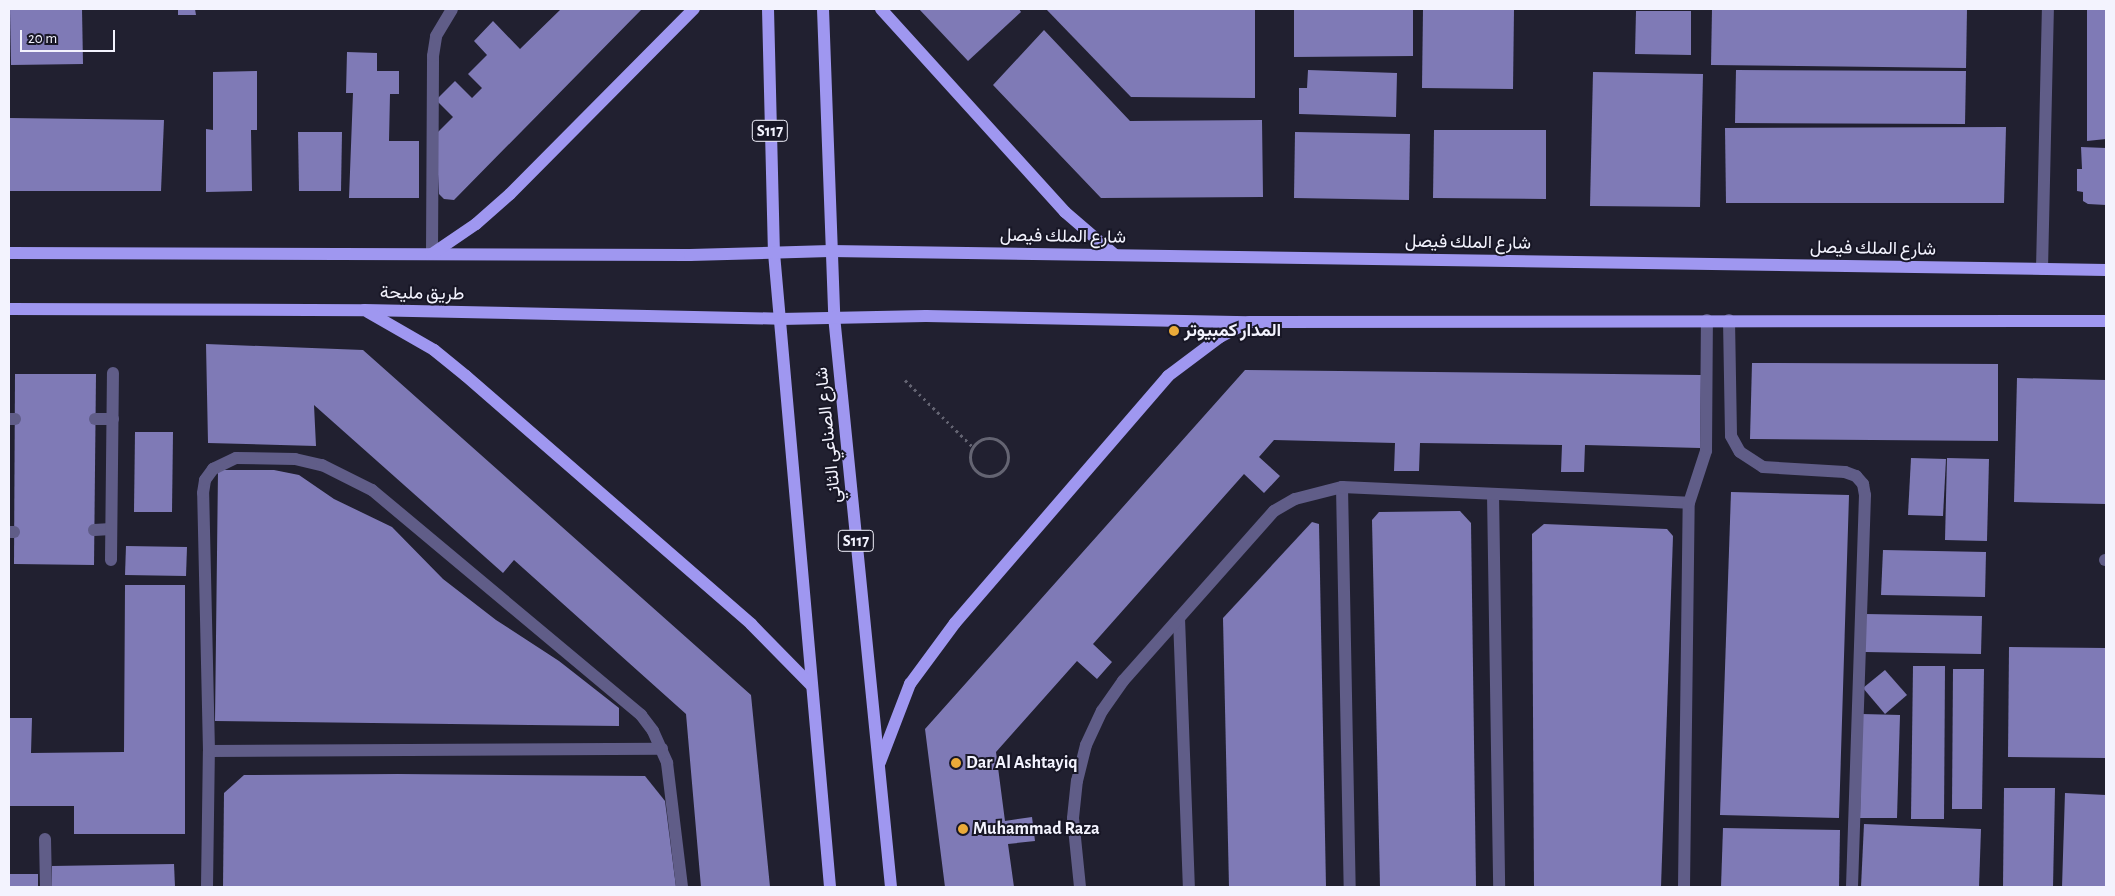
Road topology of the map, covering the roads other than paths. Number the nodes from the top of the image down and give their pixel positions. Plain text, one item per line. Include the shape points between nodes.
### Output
1 (452, 9) edge
2 (694, 9) edge
3 (768, 9) edge
4 (823, 9) edge
5 (881, 9) edge
6 (2048, 9) edge
7 (830, 251) junction
8 (9, 253) edge
9 (774, 253) junction
10 (432, 254) junction
11 (1115, 255) junction
12 (2042, 269) junction
13 (2106, 270) edge
14 (9, 309) edge
15 (364, 310) junction
16 (834, 316) junction
17 (780, 319) junction
18 (1707, 320) junction
19 (1729, 320) junction
20 (2106, 320) edge
21 (1249, 322) junction
22 (113, 373) dead end
23 (95, 418) dead end
24 (113, 419) junction
25 (1342, 487) junction
26 (1493, 494) junction
27 (1689, 503) junction
28 (112, 529) junction
29 (94, 530) dead end
30 (111, 560) dead end
31 (1179, 618) junction
32 (810, 685) junction
33 (662, 749) junction
34 (209, 751) junction
35 (878, 766) junction
36 (45, 839) dead end
37 (46, 887) edge
38 (207, 887) edge
39 (682, 887) edge
40 (830, 887) edge
41 (891, 887) edge
42 (1080, 887) edge
43 (1189, 887) edge
44 (1350, 887) edge
45 (1499, 887) edge
46 (1684, 887) edge
47 (1852, 887) edge

1 - 10 lane via 436,36 433,56
2 - 10 main road via 510,194 476,224
3 - 9 main road, S117
4 - 7 main road, شارع الصناعي الثاني / S117
5 - 11 main road via 1065,212
6 - 12 lane
7 - 9 main road
7 - 11 main road, شارع الملك فيصل
7 - 16 main road, شارع الصناعي الثاني / S117
8 - 10 main road
9 - 10 main road
9 - 17 main road, S117
11 - 12 main road, شارع الملك فيصل
12 - 13 main road, شارع الملك فيصل
14 - 15 main road, طريق مليحة
15 - 17 main road, طريق مليحة
15 - 32 main road via 414,337 466,376 751,624
16 - 17 main road, طريق مليحة
16 - 21 main road
16 - 35 main road, شارع الصناعي الثاني / S117
17 - 32 main road, S117
18 - 19 main road
18 - 21 main road
18 - 27 lane via 1706,451
19 - 20 main road
19 - 47 lane via 1731,436 1740,452 1763,466 1845,472 1856,476 1864,490
21 - 35 main road via 1206,346 1168,376 955,623 910,684
22 - 24 lane
23 - 24 lane
24 - 28 lane
25 - 26 lane
25 - 31 lane via 1295,499 1274,512
25 - 44 lane
26 - 27 lane
26 - 45 lane
27 - 46 lane
28 - 29 lane
28 - 30 lane
31 - 42 lane via 1123,681 1102,711 1086,745 1077,781 1073,818
31 - 43 lane
32 - 40 main road, S117
33 - 34 lane
33 - 34 lane via 641,715 372,490 322,465 295,459 236,458 213,469 205,480 203,493
33 - 39 lane via 670,777
34 - 38 lane
35 - 41 main road, شارع الصناعي الثاني / S117
36 - 37 lane

